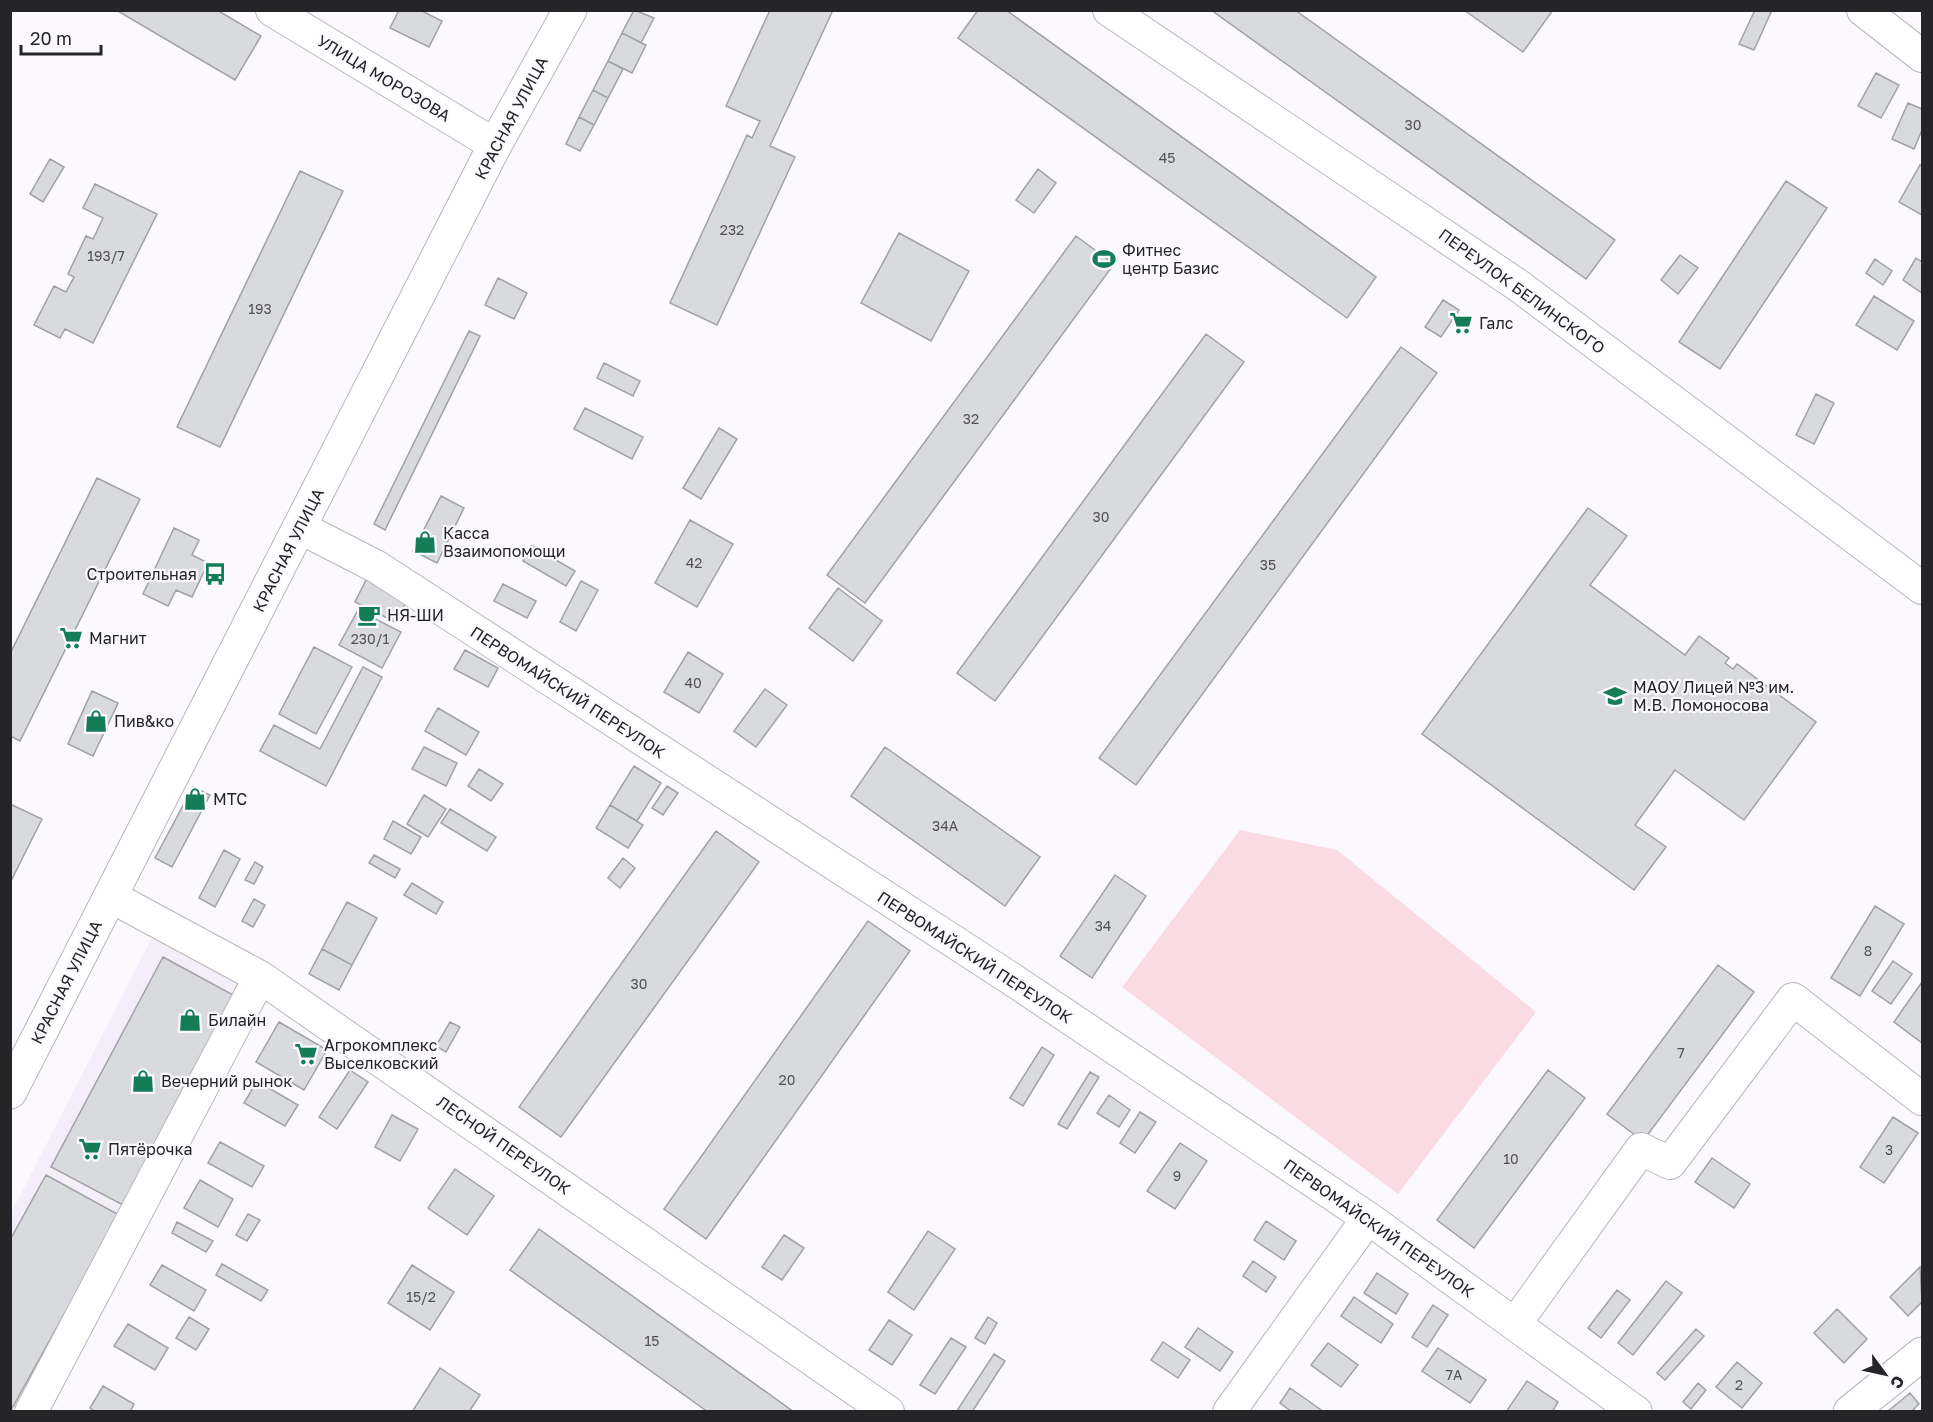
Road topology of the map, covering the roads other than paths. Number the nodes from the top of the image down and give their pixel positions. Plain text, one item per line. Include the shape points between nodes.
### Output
1 (272, 10) edge
2 (570, 10) edge
3 (1109, 10) edge
4 (1872, 13) edge
5 (1923, 56) edge
6 (495, 145) junction
7 (299, 527) junction
8 (1923, 588) edge
9 (110, 896) junction
10 (260, 977) junction
11 (10, 1092) edge
12 (1923, 1099) edge
13 (1368, 1218) junction
14 (1515, 1324) junction
15 (1923, 1353) edge
16 (31, 1412) edge
17 (888, 1412) edge
18 (1229, 1412) edge
19 (1636, 1412) edge
20 (1850, 1412) edge

1 - 6 street, УЛИЦА МОРОЗОВА
2 - 6 main road, КРАСНАЯ УЛИЦА
3 - 8 street, ПЕРЕУЛОК БЕЛИНСКОГО via 1519,286
4 - 5 street
6 - 7 main road, КРАСНАЯ УЛИЦА
7 - 9 main road, КРАСНАЯ УЛИЦА
7 - 13 street, ПЕРВОМАЙСКИЙ ПЕРЕУЛОК via 377,567 1010,978
9 - 10 street, ЛЕСНОЙ ПЕРЕУЛОК
9 - 11 main road, КРАСНАЯ УЛИЦА
10 - 16 street
10 - 17 street, ЛЕСНОЙ ПЕРЕУЛОК
12 - 14 street via 1793,999 1670,1163 1641,1149
13 - 14 street, ПЕРВОМАЙСКИЙ ПЕРЕУЛОК
13 - 18 street
14 - 19 street, ПЕРВОМАЙСКИЙ ПЕРЕУЛОК
15 - 20 main road

